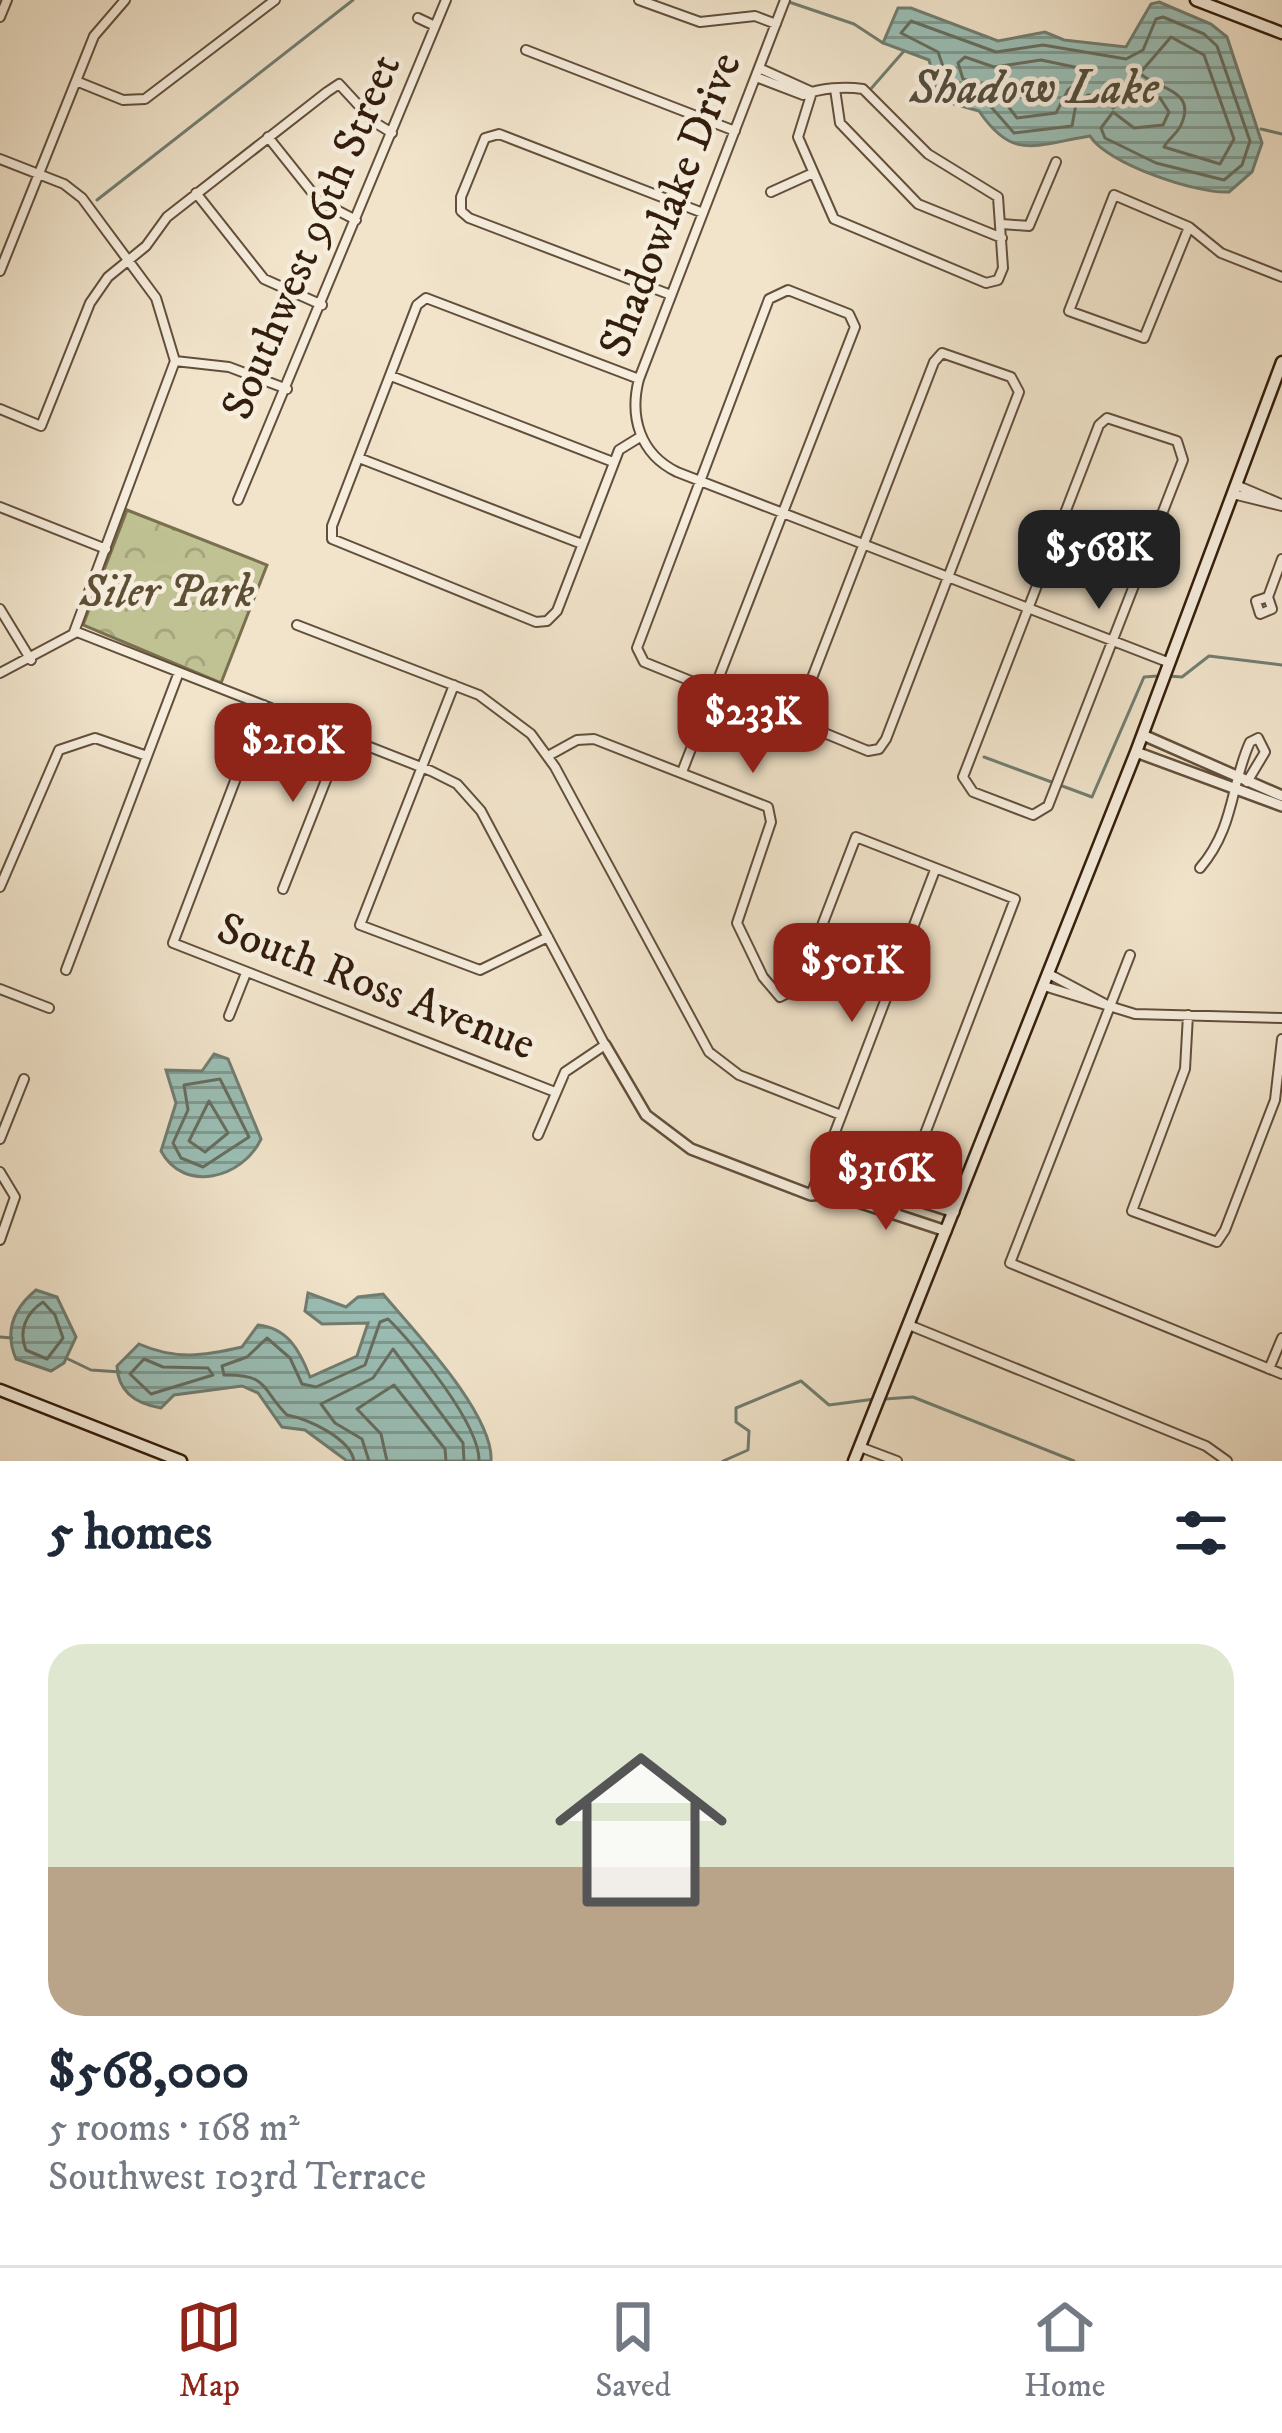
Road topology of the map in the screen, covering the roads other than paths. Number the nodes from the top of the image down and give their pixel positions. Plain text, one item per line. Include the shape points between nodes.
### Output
1 (7, 0) edge
2 (124, 0) edge
3 (275, 0) edge
4 (446, 0) edge
5 (640, 0) edge
6 (1196, 0) edge
7 (784, 5) edge
8 (0, 16) edge
9 (418, 18) dead end
10 (776, 24) junction
11 (435, 26) junction
12 (1282, 33) edge
13 (526, 50) dead end
14 (758, 72) junction
15 (76, 81) junction
16 (835, 89) junction
17 (812, 92) junction
18 (735, 131) junction
19 (392, 133) junction
20 (268, 137) junction
21 (0, 159) edge
22 (1056, 162) dead end
23 (813, 173) junction
24 (39, 174) junction
25 (771, 192) dead end
26 (196, 193) junction
27 (703, 213) junction
28 (356, 220) junction
29 (1002, 224) junction
30 (1190, 226) junction
31 (1002, 238) junction
32 (129, 259) junction
33 (0, 271) edge
34 (1282, 277) edge
35 (671, 295) junction
36 (322, 305) junction
37 (175, 361) junction
38 (1282, 362) edge
39 (391, 376) junction
40 (639, 379) junction
41 (288, 389) junction
42 (0, 409) edge
43 (640, 437) junction
44 (359, 458) junction
45 (613, 462) junction
46 (700, 481) junction
47 (1234, 489) junction
48 (238, 500) dead end
49 (1282, 505) edge
50 (0, 507) edge
51 (782, 513) junction
52 (581, 544) junction
53 (865, 545) junction
54 (106, 549) junction
55 (1282, 559) edge
56 (947, 576) junction
57 (1268, 597) dead end
58 (1029, 608) junction
59 (0, 609) edge
60 (297, 625) dead end
61 (74, 632) junction
62 (1111, 640) junction
63 (31, 660) junction
64 (178, 672) junction
65 (0, 673) edge
66 (1166, 673) junction
67 (454, 685) junction
68 (713, 690) junction
69 (264, 705) junction
70 (1142, 735) junction
71 (343, 737) junction
72 (1136, 752) junction
73 (147, 756) junction
74 (548, 756) junction
75 (422, 768) junction
76 (682, 772) junction
77 (1245, 777) junction
78 (1239, 793) junction
79 (1282, 796) edge
80 (1282, 806) edge
81 (1200, 868) dead end
82 (935, 870) junction
83 (0, 887) edge
84 (283, 889) dead end
85 (548, 937) junction
86 (1130, 955) dead end
87 (66, 970) dead end
88 (246, 973) junction
89 (1047, 980) junction
90 (0, 989) edge
91 (1110, 1007) junction
92 (49, 1008) dead end
93 (1188, 1015) junction
94 (229, 1016) dead end
95 (1282, 1018) edge
96 (1282, 1039) edge
97 (605, 1046) junction
98 (24, 1079) dead end
99 (555, 1092) junction
100 (841, 1115) junction
101 (538, 1135) dead end
102 (0, 1139) edge
103 (0, 1172) edge
104 (902, 1193) junction
105 (811, 1195) junction
106 (840, 1196) junction
107 (954, 1211) junction
108 (895, 1212) junction
109 (946, 1231) junction
110 (0, 1240) edge
111 (909, 1324) junction
112 (1282, 1339) edge
113 (1270, 1370) junction
114 (1282, 1374) edge
115 (1, 1393) edge
116 (860, 1447) junction
117 (181, 1461) edge
118 (854, 1461) edge
119 (897, 1461) edge
120 (1227, 1461) edge

1 - 8 street
2 - 15 street via 99,26
3 - 15 street via 145,100
4 - 11 street, Southwest 96th Street
5 - 10 street via 700,22 760,16
6 - 12 main road
7 - 10 street, Shadowlake Drive
9 - 11 street
10 - 14 street, Shadowlake Drive
11 - 19 street, Southwest 96th Street
13 - 18 street
14 - 17 street
14 - 18 street, Shadowlake Drive
15 - 24 street
16 - 17 street
16 - 29 street via 866,91 928,154 998,196
16 - 31 street via 840,124 918,203
17 - 23 street via 798,132
18 - 27 street, Shadowlake Drive
19 - 20 street via 339,84
19 - 28 street, Southwest 96th Street
20 - 26 street
20 - 28 street via 320,201
21 - 24 street
22 - 29 street via 1029,226
23 - 25 street
23 - 31 street via 840,224 986,283 998,280
24 - 32 street via 75,192
24 - 33 street
26 - 32 street
26 - 36 street via 264,279
27 - 35 street, Shadowlake Drive
27 - 35 street via 491,134 460,197 466,216
28 - 36 street, Southwest 96th Street
29 - 31 street
30 - 30 street via 1114,195 1069,311 1144,338
30 - 34 street via 1221,253
32 - 37 street via 156,298
32 - 42 street via 94,296 41,426
35 - 40 street, Shadowlake Drive
36 - 41 street, Southwest 96th Street
37 - 41 street via 233,368
37 - 54 street
38 - 47 main road
39 - 40 street via 426,298
39 - 44 street
39 - 45 street
40 - 43 street, Shadowlake Drive
41 - 48 street, Southwest 96th Street
43 - 45 street
43 - 46 street via 663,464
44 - 52 street
44 - 52 street via 332,537 343,548 536,622 557,610
45 - 52 street
46 - 51 street
46 - 51 street via 776,292 788,290 853,318 855,329
46 - 68 street via 639,656
47 - 49 street
47 - 66 main road
50 - 54 street
51 - 53 street
51 - 68 street
53 - 56 street
53 - 56 street via 801,706 802,721 876,750
53 - 56 street via 942,353 1018,384
54 - 61 street
55 - 57 street
56 - 58 street
58 - 62 street
58 - 62 street via 964,782 973,792 1041,813
58 - 62 street via 1099,425 1120,419 1183,447 1183,460
59 - 63 street
60 - 67 street
61 - 63 street
61 - 64 street
62 - 66 street
63 - 65 street
64 - 69 street
64 - 73 street
66 - 70 main road
67 - 74 street via 504,711
67 - 75 street
68 - 76 street
69 - 71 street
69 - 88 street, South Ross Avenue via 172,943
70 - 72 main road
70 - 77 street
71 - 75 street
71 - 84 street
72 - 78 street
72 - 89 main road
73 - 83 street via 95,738 59,750
73 - 87 street
74 - 76 street via 588,738
74 - 100 street via 710,1052 739,1075
75 - 85 street via 472,799
75 - 85 street via 360,925 480,970
76 - 82 street via 770,810 737,923 781,997 791,996 856,837
77 - 78 street
77 - 79 street
78 - 80 street
78 - 81 street
82 - 100 street
82 - 104 street via 1016,899
85 - 97 street
86 - 91 street
88 - 94 street
88 - 99 street, South Ross Avenue
89 - 91 street
89 - 107 main road
90 - 92 street
91 - 93 street
91 - 113 street via 1010,1263
93 - 95 street
93 - 96 street via 1183,1078 1132,1210 1217,1242 1276,1100
97 - 99 street via 568,1068
97 - 105 street via 640,1107 675,1140
98 - 102 street
99 - 101 street
100 - 105 street
103 - 110 street via 15,1197
104 - 106 street
104 - 107 street
104 - 108 street
105 - 106 street
106 - 108 street
107 - 109 main road
108 - 109 street
109 - 111 main road
111 - 116 main road
111 - 120 street
112 - 113 street
113 - 114 street
115 - 117 main road
116 - 118 main road
116 - 119 street

